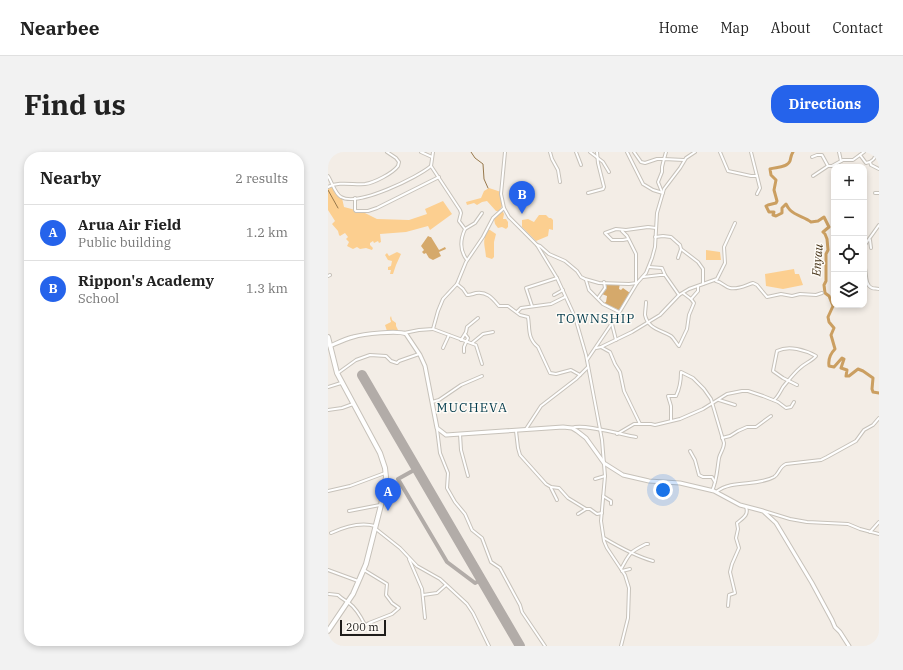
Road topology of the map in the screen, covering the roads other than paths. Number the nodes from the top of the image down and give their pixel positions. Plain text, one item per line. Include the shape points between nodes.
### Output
1 (387, 152) edge
2 (421, 152) edge
3 (433, 152) edge
4 (505, 152) edge
5 (550, 152) edge
6 (576, 152) edge
7 (590, 152) edge
8 (597, 152) edge
9 (627, 152) edge
10 (634, 152) edge
11 (666, 152) edge
12 (695, 152) edge
13 (720, 152) edge
14 (751, 152) edge
15 (839, 152) edge
16 (864, 152) edge
17 (876, 152) edge
18 (860, 155) junction
19 (432, 157) junction
20 (598, 157) junction
21 (812, 157) dead end
22 (664, 159) junction
23 (684, 160) junction
24 (841, 161) junction
25 (870, 162) junction
26 (581, 165) dead end
27 (431, 166) junction
28 (828, 166) junction
29 (879, 169) edge
30 (609, 172) dead end
31 (328, 176) edge
32 (757, 176) junction
33 (813, 176) dead end
34 (439, 177) junction
35 (560, 182) dead end
36 (333, 185) junction
37 (328, 187) edge
38 (875, 192) dead end
39 (588, 193) dead end
40 (662, 193) junction
41 (879, 193) edge
42 (757, 194) dead end
43 (354, 198) junction
44 (504, 208) junction
45 (482, 212) dead end
46 (735, 223) dead end
47 (879, 225) edge
48 (656, 228) junction
49 (464, 229) junction
50 (622, 230) junction
51 (655, 237) junction
52 (628, 239) junction
53 (870, 239) junction
54 (867, 242) edge
55 (537, 245) junction
56 (871, 248) dead end
57 (681, 249) junction
58 (678, 258) dead end
59 (467, 260) junction
60 (649, 267) junction
61 (866, 272) edge
62 (665, 275) junction
63 (643, 277) junction
64 (557, 278) junction
65 (585, 279) junction
66 (714, 280) junction
67 (604, 282) junction
68 (636, 283) junction
69 (457, 284) junction
70 (703, 284) junction
71 (698, 286) junction
72 (879, 289) edge
73 (563, 290) junction
74 (683, 292) junction
75 (822, 293) dead end
76 (554, 295) dead end
77 (679, 295) junction
78 (566, 297) junction
79 (598, 298) junction
80 (691, 299) junction
81 (646, 302) dead end
82 (499, 306) junction
83 (532, 306) junction
84 (496, 308) dead end
85 (517, 312) junction
86 (619, 312) junction
87 (478, 318) dead end
88 (648, 321) junction
89 (612, 323) junction
90 (433, 329) junction
91 (493, 332) dead end
92 (404, 333) junction
93 (465, 334) junction
94 (449, 335) junction
95 (328, 337) edge
96 (461, 340) junction
97 (616, 340) junction
98 (466, 342) junction
99 (472, 343) junction
100 (330, 346) junction
101 (601, 347) junction
102 (444, 348) dead end
103 (596, 348) junction
104 (464, 352) dead end
105 (419, 354) junction
106 (588, 360) junction
107 (482, 364) dead end
108 (588, 367) junction
109 (337, 374) junction
110 (580, 375) junction
111 (482, 376) dead end
112 (789, 380) junction
113 (341, 383) junction
114 (797, 385) dead end
115 (328, 387) edge
116 (718, 400) junction
117 (774, 400) junction
118 (432, 402) junction
119 (794, 402) dead end
120 (712, 403) junction
121 (353, 404) junction
122 (735, 404) dead end
123 (328, 410) edge
124 (771, 416) dead end
125 (879, 418) edge
126 (671, 420) junction
127 (640, 424) junction
128 (437, 428) junction
129 (572, 428) junction
130 (526, 430) junction
131 (600, 430) junction
132 (516, 431) junction
133 (460, 434) junction
134 (617, 434) junction
135 (636, 437) dead end
136 (722, 438) junction
137 (690, 451) dead end
138 (604, 463) junction
139 (386, 474) junction
140 (468, 476) dead end
141 (604, 476) junction
142 (595, 479) dead end
143 (715, 483) junction
144 (551, 487) junction
145 (328, 491) edge
146 (714, 491) junction
147 (604, 496) junction
148 (557, 500) dead end
149 (611, 504) dead end
150 (381, 505) junction
151 (746, 507) junction
152 (586, 509) junction
153 (348, 511) dead end
154 (763, 511) junction
155 (602, 513) junction
156 (578, 514) dead end
157 (879, 522) edge
158 (376, 528) junction
159 (870, 532) junction
160 (331, 533) dead end
161 (879, 534) edge
162 (604, 538) junction
163 (648, 544) dead end
164 (631, 552) junction
165 (409, 558) junction
166 (653, 560) dead end
167 (630, 569) dead end
168 (328, 570) edge
169 (364, 570) junction
170 (622, 570) junction
171 (359, 582) junction
172 (446, 585) junction
173 (329, 594) dead end
174 (423, 595) junction
175 (348, 602) junction
176 (728, 606) dead end
177 (425, 618) dead end
178 (365, 626) junction
179 (361, 628) dead end
180 (328, 631) edge
181 (489, 646) edge
182 (545, 646) edge
183 (621, 646) edge
184 (849, 646) edge

1 - 36 street via 399,162 392,173 367,184
2 - 19 street
3 - 19 street
4 - 44 street via 501,194
5 - 35 street
6 - 26 street
7 - 20 street
8 - 20 street
9 - 40 street via 643,184
10 - 22 street via 644,163
11 - 22 street
12 - 23 street
13 - 32 street via 728,171
14 - 32 street
15 - 24 street
16 - 18 street
17 - 25 street
18 - 24 street via 853,160
18 - 25 street via 865,163
19 - 27 street
20 - 30 street
20 - 39 street via 604,188
21 - 28 street via 822,155
22 - 23 street
22 - 40 street via 658,182
23 - 40 street
24 - 28 street
25 - 29 street
27 - 34 street
27 - 43 street via 408,180 372,196
28 - 33 street
31 - 36 street
32 - 42 street via 760,188
34 - 43 street via 372,210 356,211
34 - 49 street via 459,208 459,220
36 - 37 street
36 - 43 street via 341,197
38 - 41 street
40 - 48 street
44 - 55 street via 509,217
44 - 59 street via 493,218
45 - 49 street via 475,223
46 - 66 street via 724,247 724,265
47 - 53 street
48 - 50 street
48 - 51 street
49 - 59 street via 460,243
50 - 52 street
50 - 52 street via 605,233 612,240
51 - 57 street via 671,237
51 - 60 street
52 - 68 street via 636,254
53 - 54 street
53 - 56 street
55 - 64 street
55 - 65 street via 565,261
57 - 58 street
57 - 70 street via 703,268
59 - 69 street
60 - 62 street via 662,268
60 - 63 street
61 - 72 street via 870,286
62 - 63 street
62 - 77 street
63 - 68 street
64 - 73 street
64 - 83 street via 526,288
65 - 67 street
65 - 79 street via 590,290
66 - 70 street
66 - 75 street via 724,283 729,288 740,288 753,283 767,297
67 - 68 street
67 - 79 street via 605,288
68 - 86 street
69 - 82 street via 466,295 485,294
69 - 90 street via 442,300
70 - 71 street
71 - 74 street
71 - 80 street
73 - 76 street
73 - 78 street
74 - 77 street
74 - 80 street
77 - 88 street via 662,312
78 - 83 street via 552,304
78 - 106 street
79 - 86 street via 602,304
80 - 88 street via 694,303 679,346 672,337 654,328
81 - 88 street via 645,314
82 - 84 street
82 - 85 street via 508,306
83 - 85 street via 521,308
85 - 110 street via 528,317 530,336 550,373 571,370
86 - 89 street
87 - 93 street via 467,327
88 - 97 street
89 - 97 street
89 - 103 street
90 - 92 street
90 - 94 street
91 - 99 street via 483,334
92 - 100 street via 358,335
92 - 105 street
93 - 96 street
93 - 98 street via 468,337
94 - 96 street
94 - 102 street
95 - 100 main road
96 - 98 street
97 - 101 street
98 - 99 street
98 - 104 street
99 - 107 street via 476,345
100 - 109 main road
101 - 103 street
101 - 127 street via 610,352
103 - 106 street
105 - 109 street via 397,363 386,356 370,355 356,360
105 - 118 street via 425,366
106 - 108 street
108 - 110 street
108 - 131 street
109 - 113 main road
110 - 130 street via 541,406
111 - 118 street
112 - 112 street via 801,367 816,356 790,348 777,351 772,371
112 - 114 street
112 - 117 street
113 - 115 street
113 - 121 main road
116 - 117 street via 729,394 745,391
116 - 120 street
116 - 122 street
117 - 119 street via 786,408 791,407
118 - 128 street
120 - 126 street via 680,419
120 - 126 street via 704,389 681,372 676,396 668,396
120 - 136 street
121 - 123 street
121 - 139 main road via 380,453
124 - 136 street via 756,427 747,427
125 - 146 street via 864,430 856,441 824,459 786,464 772,478 729,485
126 - 127 street via 655,425
127 - 134 street via 634,424
128 - 133 street via 446,435
128 - 182 street via 440,453 448,473 447,488 472,530 483,539 491,562 500,568 522,613
129 - 130 street
129 - 131 street
129 - 138 street via 586,438
130 - 132 street
131 - 134 street
131 - 138 street
132 - 133 street
132 - 144 street via 520,455
133 - 140 street via 461,450
134 - 135 street
136 - 143 street via 724,448 719,458
137 - 143 street via 700,475 712,477
138 - 141 street
138 - 146 street via 630,477 680,483
139 - 145 street
139 - 150 main road
141 - 142 street
141 - 147 street
143 - 146 street
144 - 148 street
144 - 152 street via 559,488 568,498
146 - 151 street
147 - 149 street
147 - 155 street
150 - 153 street
150 - 158 main road
151 - 154 street
151 - 176 street via 746,513 738,523 736,537 739,548 730,572 735,593 729,595
152 - 155 street via 597,514
152 - 156 street
154 - 159 street via 807,522 848,524
154 - 184 street via 776,523 835,627
155 - 162 street
157 - 159 street
158 - 160 street via 358,525
158 - 165 street
158 - 169 main road
159 - 161 street
162 - 164 street
162 - 170 street via 607,548
163 - 164 street
164 - 166 street via 641,558
164 - 170 street
165 - 172 street via 420,568 440,578
165 - 174 street
167 - 170 street
168 - 171 street
169 - 171 main road
169 - 178 street via 387,584 386,595 399,608
170 - 183 street via 629,588 629,601
171 - 175 main road
172 - 174 street via 437,593
172 - 181 street via 472,611
173 - 175 street via 338,595
174 - 177 street
175 - 178 street
175 - 180 main road
178 - 179 street

